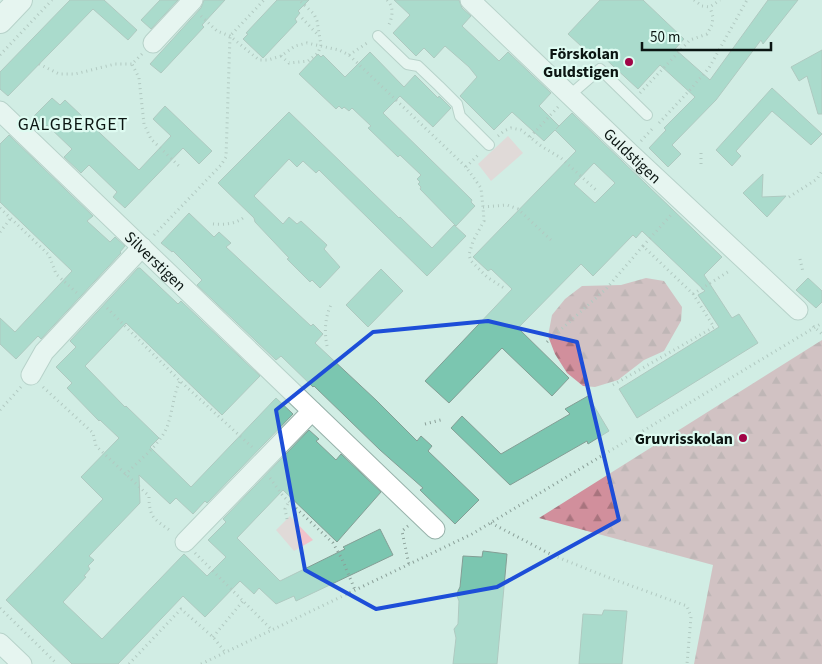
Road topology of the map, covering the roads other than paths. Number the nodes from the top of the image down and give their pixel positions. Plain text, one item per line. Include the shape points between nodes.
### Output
1 (20, 0) edge
2 (470, 0) edge
3 (191, 2) edge
4 (0, 21) edge
5 (378, 36) dead end
6 (153, 43) road end
7 (570, 95) junction
8 (0, 111) edge
9 (648, 115) dead end
10 (489, 145) road end
11 (142, 247) junction
12 (798, 310) dead end
13 (31, 375) road end
14 (312, 411) junction
15 (435, 529) dead end
16 (185, 542) road end
17 (0, 643) edge
18 (22, 664) edge

1 - 4 street
2 - 7 street, Guldstigen
3 - 6 street
5 - 10 lane via 407,64 418,66 439,86 457,104 460,116
7 - 9 lane via 600,69
7 - 12 street, Guldstigen
8 - 11 street, Silverstigen
11 - 13 street via 44,352
11 - 14 street, Silverstigen
14 - 15 street, Silverstigen
14 - 16 street
17 - 18 street

